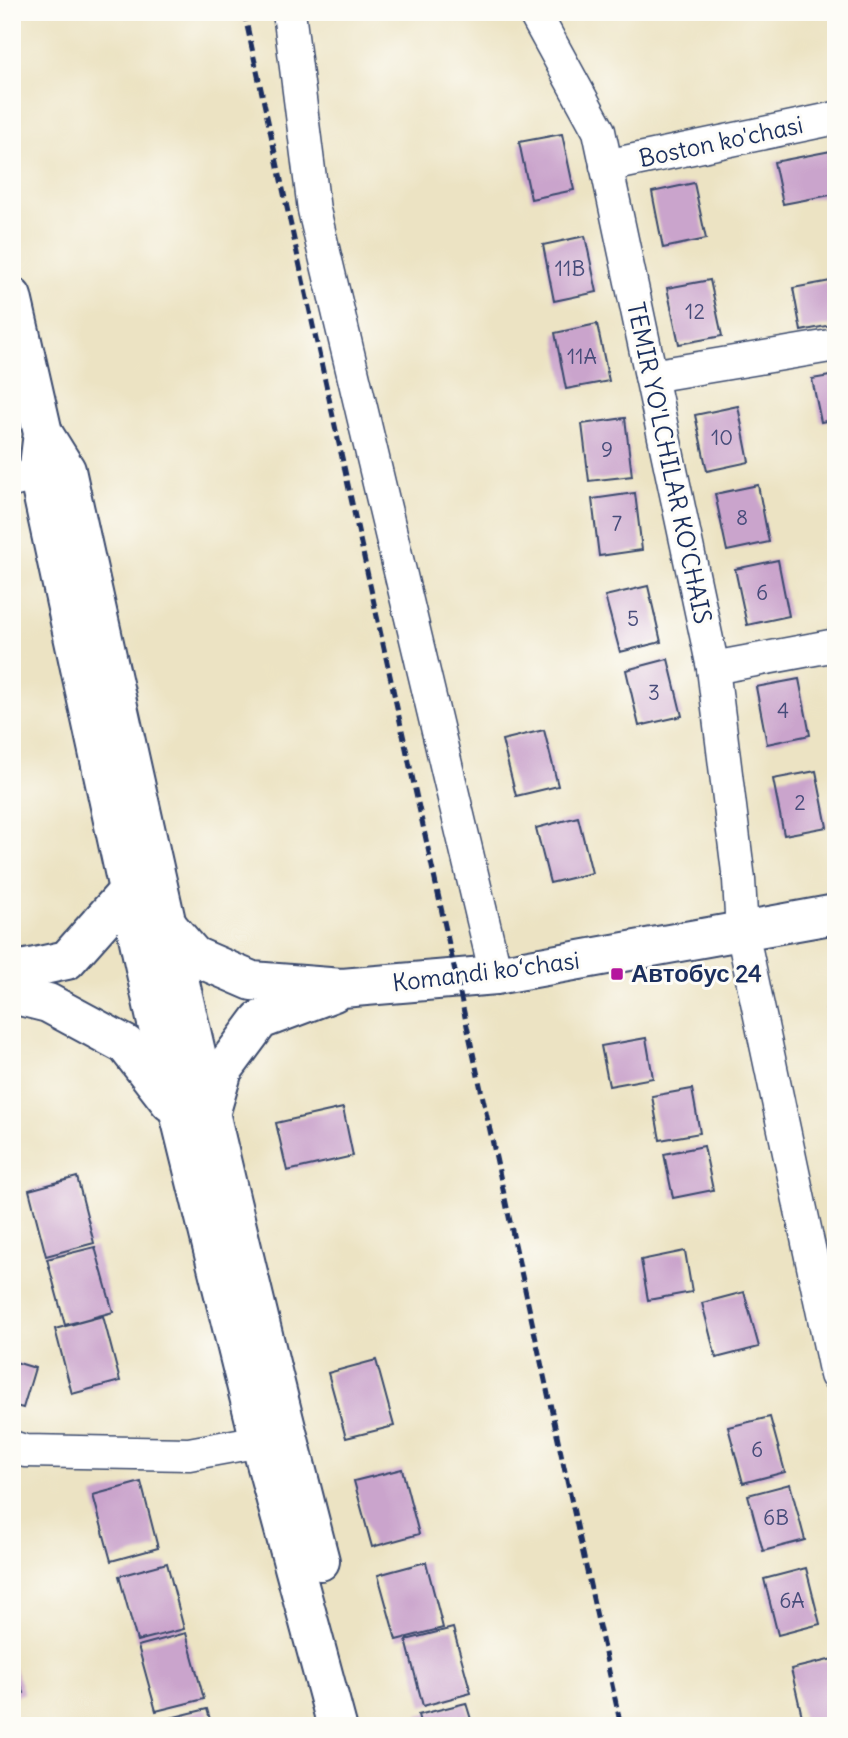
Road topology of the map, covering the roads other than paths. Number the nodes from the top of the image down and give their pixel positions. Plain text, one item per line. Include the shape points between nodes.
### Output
1 (289, 12) edge
2 (534, 12) edge
3 (836, 118) edge
4 (606, 166) junction
5 (12, 297) edge
6 (836, 345) edge
7 (651, 376) junction
8 (43, 433) junction
9 (25, 478) edge
10 (836, 645) edge
11 (713, 668) junction
12 (129, 890) junction
13 (836, 914) edge
14 (166, 924) junction
15 (742, 931) junction
16 (12, 972) edge
17 (496, 975) junction
18 (342, 988) junction
19 (12, 993) edge
20 (195, 1112) junction
21 (836, 1375) edge
22 (260, 1441) junction
23 (12, 1447) edge
24 (337, 1726) edge
25 (362, 1726) edge

1 - 17 street via 314,210
2 - 4 street, TEMIR YO'LCHILAR KO'CHAIS via 599,131
3 - 4 street, Boston ko'chasi
4 - 7 street, TEMIR YO'LCHILAR KO'CHAIS
5 - 8 main road
6 - 7 street
7 - 11 street, TEMIR YO'LCHILAR KO'CHAIS
8 - 9 main road
8 - 14 main road via 66,470
9 - 12 main road
10 - 11 street
11 - 15 street, TEMIR YO'LCHILAR KO'CHAIS
12 - 16 main road via 67,960
12 - 20 main road
13 - 15 main road, Komandi ko‘chasi
14 - 18 main road, Komandi ko‘chasi via 194,957 252,981
14 - 20 main road
15 - 17 main road, Komandi ko‘chasi
15 - 21 street, TEMIR YO'LCHILAR KO'CHAIS
17 - 18 main road, Komandi ko‘chasi
18 - 20 main road, Komandi ko‘chasi via 260,1020
19 - 20 main road via 48,1003 125,1045
20 - 22 main road
20 - 25 main road via 290,1445
22 - 23 street via 189,1454
22 - 24 main road

